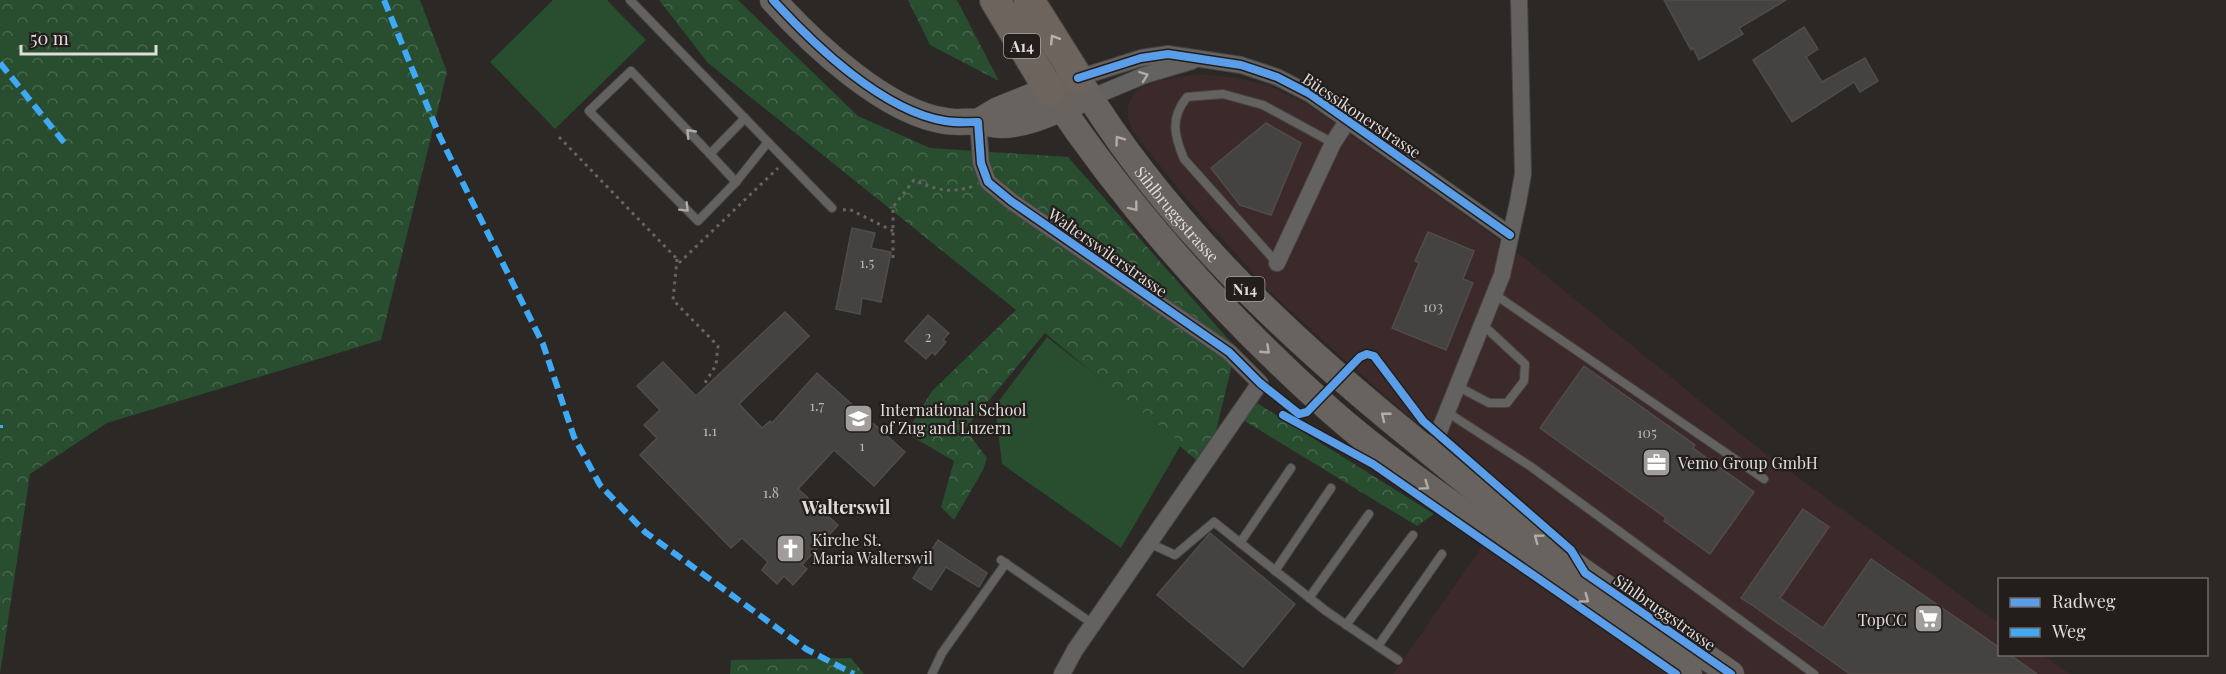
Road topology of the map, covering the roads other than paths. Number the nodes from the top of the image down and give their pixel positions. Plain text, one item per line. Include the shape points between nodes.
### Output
1 (630, 0) edge
2 (773, 0) edge
3 (995, 0) edge
4 (1029, 0) edge
5 (1518, 0) edge
6 (1084, 88) junction
7 (1056, 100) junction
8 (745, 118) junction
9 (1348, 120) junction
10 (978, 122) junction
11 (768, 142) junction
12 (1333, 143) junction
13 (710, 154) junction
14 (736, 182) junction
15 (832, 208) road end
16 (1510, 235) junction
17 (1277, 263) joint
18 (1494, 294) junction
19 (1482, 324) junction
20 (1458, 386) junction
21 (1447, 412) junction
22 (1438, 434) dead end
23 (1291, 468) dead end
24 (1764, 479) dead end
25 (1331, 488) dead end
26 (1369, 514) dead end
27 (1413, 535) dead end
28 (1149, 543) junction
29 (1239, 543) junction
30 (1442, 554) dead end
31 (1275, 572) junction
32 (1309, 598) junction
33 (1094, 624) junction
34 (1346, 625) junction
35 (1378, 646) junction
36 (1398, 660) dead end
37 (932, 674) edge
38 (1062, 674) edge
39 (1689, 674) edge
40 (1731, 674) edge
41 (1814, 674) edge

1 - 8 lane
2 - 10 main road via 820,47 902,107 947,122
3 - 7 highway, A14
6 -> 4 highway, A14
5 - 16 street via 1523,174
6 - 7 main road
6 - 9 street, Büessikonerstrasse via 1111,66 1168,54 1241,65 1277,77 1311,94
40 -> 6 main road, Sihlbruggstrasse / N14 via 1521,525 1348,386 1217,260 1117,138
7 - 10 main road via 998,110
7 -> 39 main road, Sihlbruggstrasse / N14 via 1137,211 1255,339 1332,411 1416,480
8 - 11 lane
8 - 13 lane
9 - 12 street
9 - 16 street, Büessikonerstrasse
10 - 28 street, Walterswilerstrasse via 981,163 988,182 1229,352 1260,382
11 - 14 lane
11 - 15 lane
12 - 17 street
12 - 17 lane via 1263,105 1223,94 1187,97 1176,110 1175,138 1184,159
13 - 14 lane
13 -> 14 lane via 631,72 589,111 698,221
16 - 18 street
18 - 19 street
18 - 24 lane
19 - 20 street
19 - 20 lane via 1525,364 1524,381 1507,403 1489,403
20 - 21 street
21 - 22 street
21 - 41 lane via 1530,466
23 - 29 lane
25 - 31 lane
26 - 32 lane
27 - 34 lane
28 - 29 lane via 1175,555 1214,522
28 - 33 street, Walterswilerstrasse
29 - 31 lane
30 - 35 lane
31 - 32 lane
32 - 34 lane
33 - 37 lane via 1004,562
33 - 38 street, Walterswilerstrasse
34 - 35 lane
35 - 36 lane

